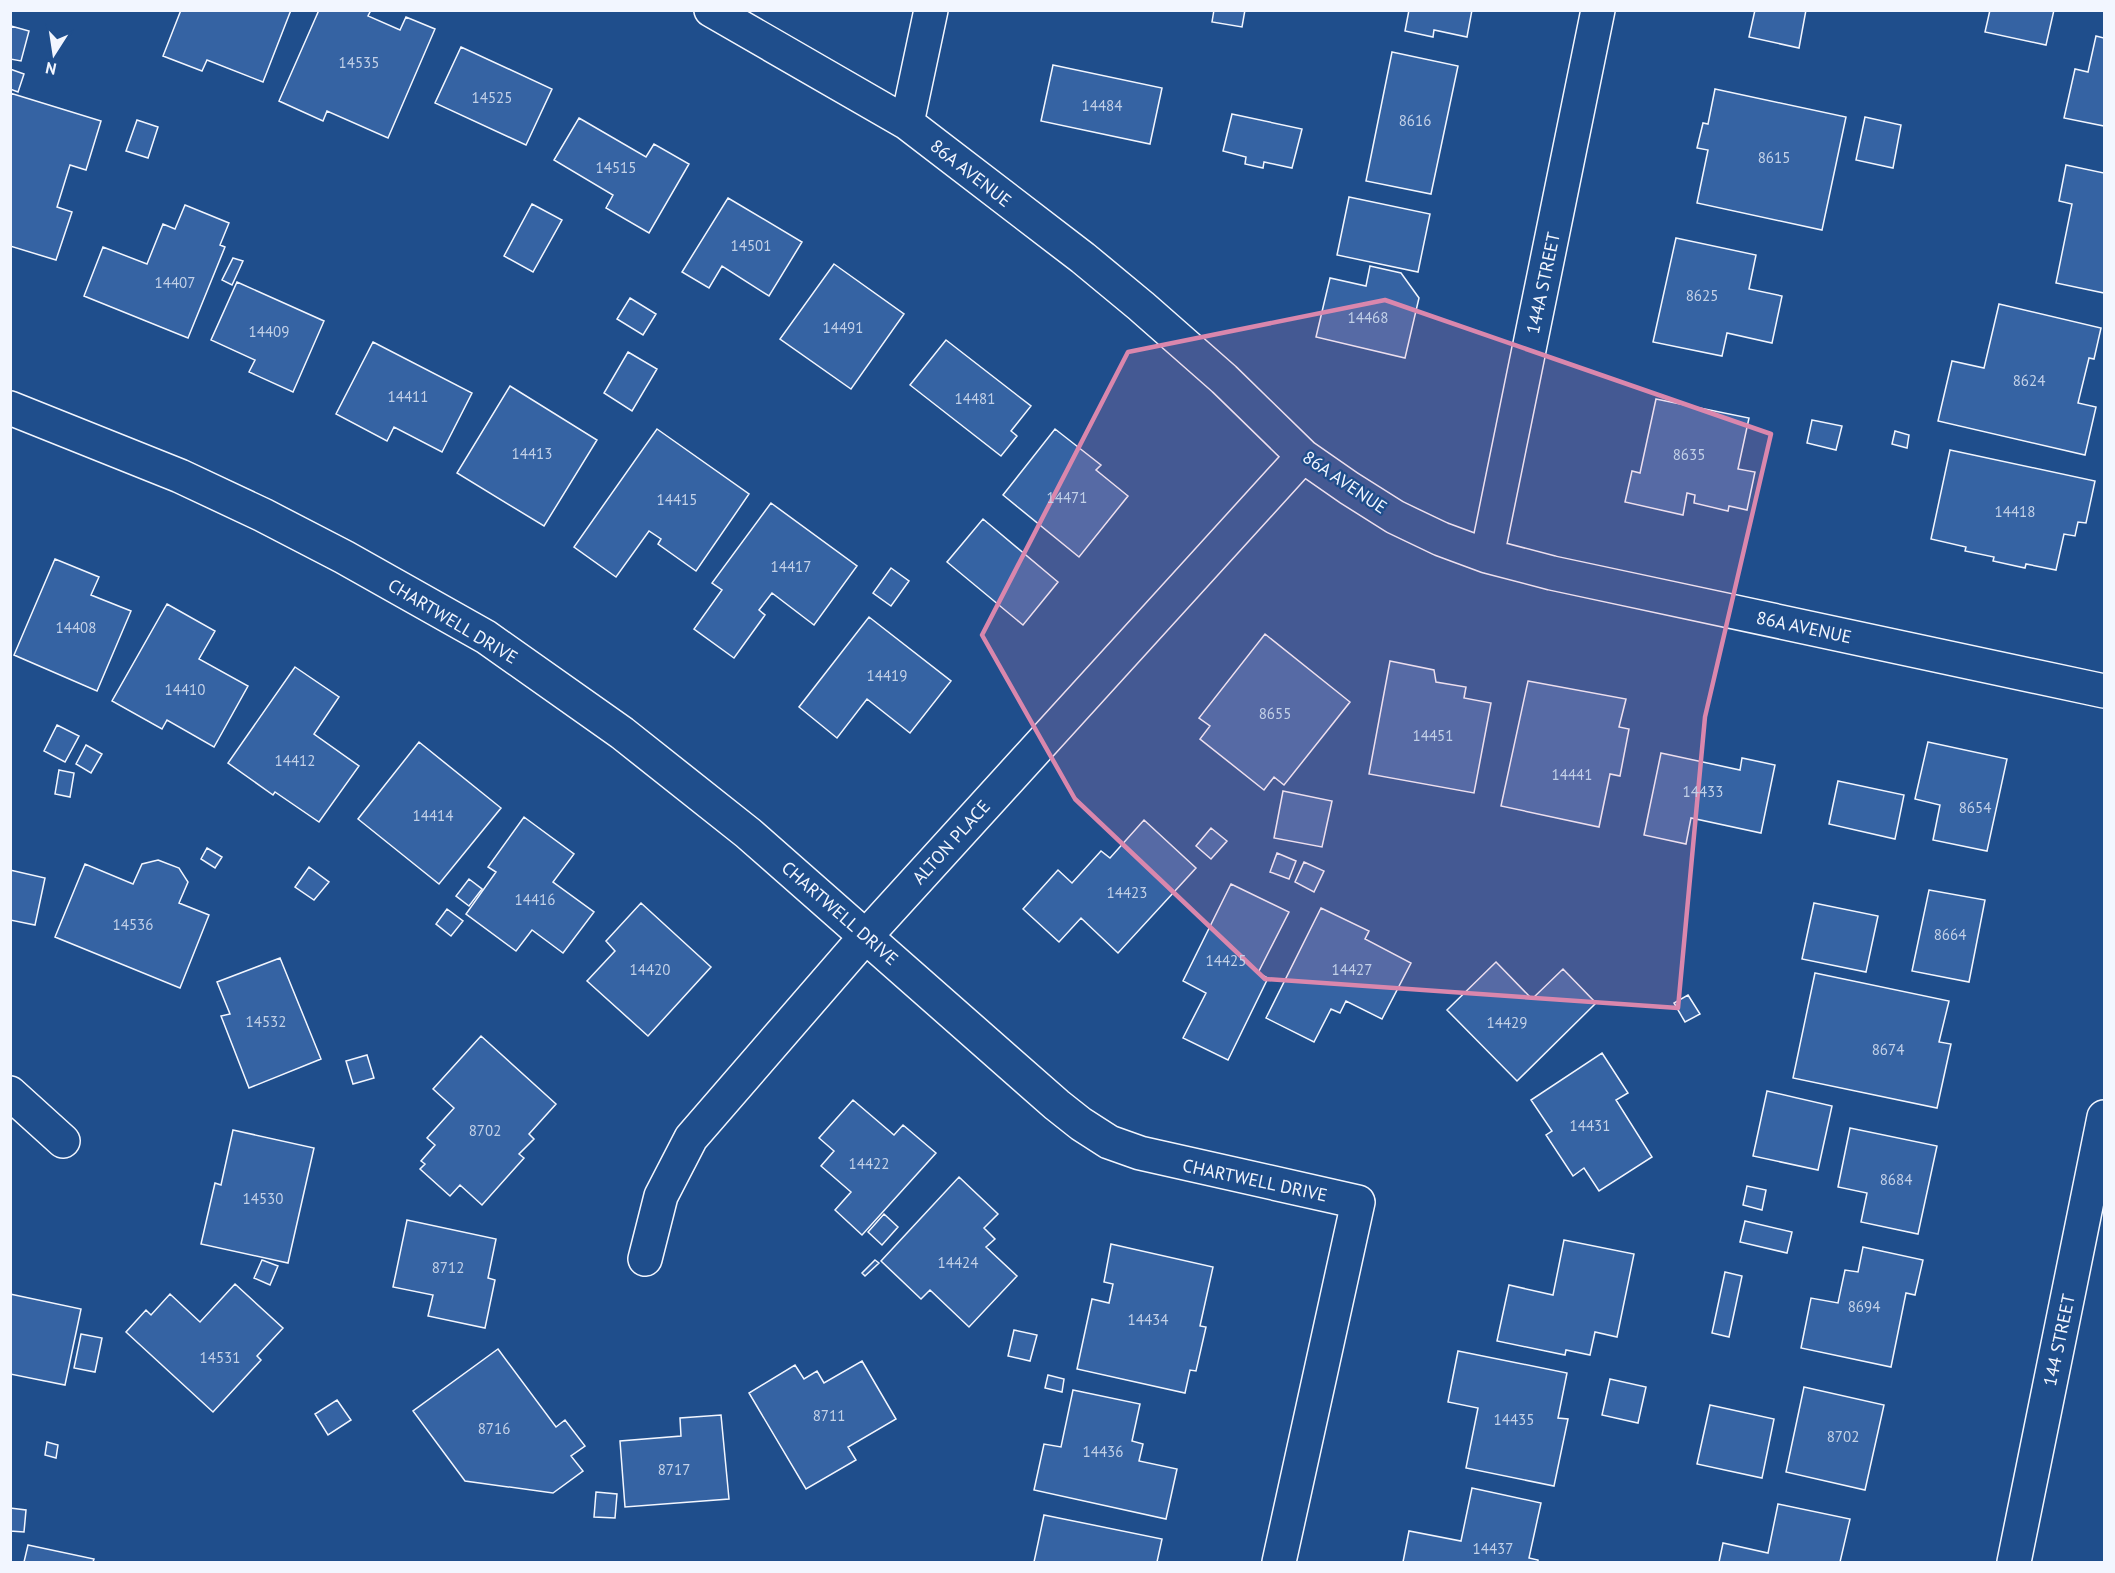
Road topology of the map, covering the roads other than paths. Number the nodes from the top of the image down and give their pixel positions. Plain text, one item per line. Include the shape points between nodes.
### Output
1 (711, 10) edge
2 (931, 10) edge
3 (1598, 10) edge
4 (907, 123) junction
5 (10, 408) edge
6 (1303, 456) junction
7 (1487, 556) junction
8 (2104, 691) edge
9 (866, 936) junction
10 (10, 1093) edge
11 (2104, 1117) edge
12 (63, 1141) dead end
13 (645, 1259) dead end
14 (1279, 1563) edge
15 (2014, 1563) edge

1 - 4 street, 86A AVENUE
2 - 4 street
3 - 7 street, 144A STREET
4 - 6 street, 86A AVENUE via 1141,306
5 - 9 street, CHARTWELL DRIVE via 180,476 263,515 486,637 689,785
6 - 7 street, 86A AVENUE via 1395,517
6 - 9 street, ALTON PLACE
7 - 8 street, 86A AVENUE
9 - 13 street, ALTON PLACE via 691,1138 661,1196
9 - 14 street, CHARTWELL DRIVE via 1057,1105 1108,1142 1170,1161 1358,1202
10 - 12 street
11 - 15 street, 144 STREET

